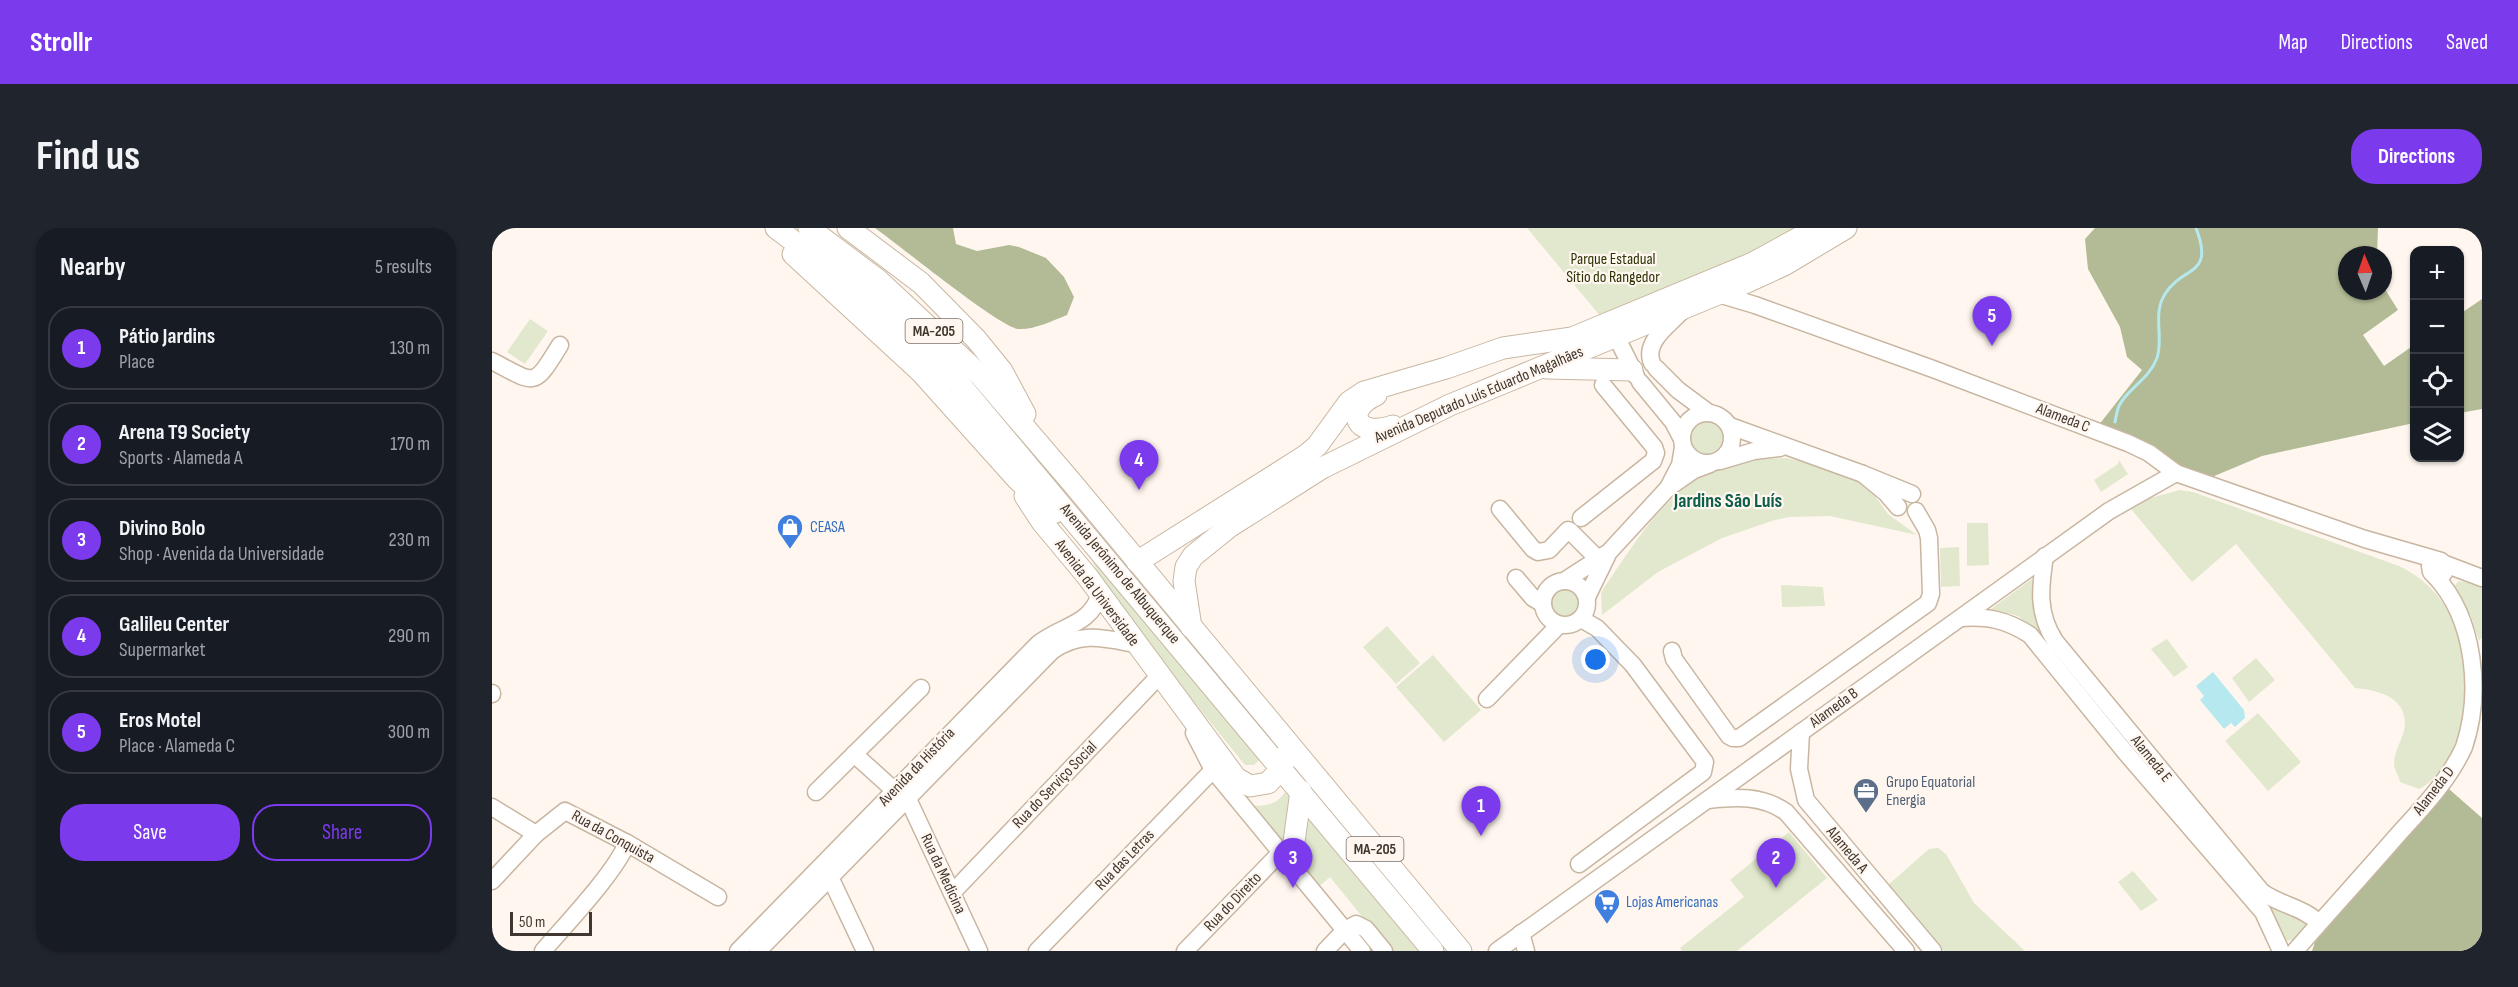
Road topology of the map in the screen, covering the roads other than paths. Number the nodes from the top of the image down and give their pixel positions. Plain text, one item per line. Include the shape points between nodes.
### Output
1 (764, 228) edge
2 (776, 228) edge
3 (809, 228) edge
4 (848, 228) edge
5 (1817, 228) edge
6 (1846, 228) edge
7 (1747, 282) junction
8 (1718, 294) junction
9 (1755, 305) junction
10 (1686, 307) junction
11 (1616, 336) junction
12 (560, 345) dead end
13 (1503, 348) junction
14 (492, 361) edge
15 (1537, 368) junction
16 (1636, 376) junction
17 (1603, 385) dead end
18 (1449, 405) junction
19 (1709, 413) junction
20 (1730, 426) junction
21 (1682, 443) junction
22 (1043, 448) junction
23 (1792, 450) junction
24 (1714, 463) junction
25 (2176, 473) junction
26 (1863, 474) junction
27 (1017, 479) junction
28 (1668, 488) junction
29 (1912, 494) junction
30 (1898, 507) junction
31 (1500, 509) dead end
32 (1916, 511) junction
33 (1573, 526) junction
34 (1604, 556) junction
35 (2045, 556) junction
36 (1109, 561) junction
37 (1137, 562) junction
38 (2439, 570) junction
39 (2482, 578) edge
40 (1564, 581) junction
41 (1100, 594) junction
42 (1587, 597) junction
43 (1960, 618) junction
44 (1581, 619) junction
45 (1082, 620) junction
46 (1559, 625) junction
47 (1191, 628) junction
48 (1088, 636) junction
49 (1135, 644) junction
50 (1672, 651) dead end
51 (1159, 676) junction
52 (921, 688) dead end
53 (1487, 699) dead end
54 (1181, 705) junction
55 (1801, 732) junction
56 (1290, 746) junction
57 (2132, 748) junction
58 (854, 754) junction
59 (1282, 768) junction
60 (1213, 770) junction
61 (1301, 791) junction
62 (816, 792) dead end
63 (900, 793) junction
64 (1707, 800) junction
65 (2175, 800) junction
66 (492, 807) edge
67 (536, 834) junction
68 (627, 843) junction
69 (1286, 858) junction
70 (1579, 864) dead end
71 (825, 872) junction
72 (494, 876) edge
73 (952, 893) junction
74 (718, 897) dead end
75 (2338, 902) junction
76 (2297, 908) junction
77 (2319, 923) junction
78 (1345, 930) junction
79 (1521, 933) junction
80 (2272, 933) junction
81 (543, 951) edge
82 (738, 951) edge
83 (758, 951) edge
84 (865, 951) edge
85 (979, 951) edge
86 (1037, 951) edge
87 (1185, 951) edge
88 (1325, 951) edge
89 (1362, 951) edge
90 (1384, 951) edge
91 (1433, 951) edge
92 (1461, 951) edge
93 (1497, 951) edge
94 (1526, 951) edge
95 (1906, 951) edge
96 (1933, 951) edge
97 (2272, 951) edge
98 (2292, 951) edge

1 - 27 main road via 921,372
2 - 36 main road, Avenida Jerônimo de Albuquerque / MA-205 via 859,290 945,369
3 - 22 main road, Avenida Jerônimo de Albuquerque / MA-205 via 878,280 922,320 980,375
4 - 22 main road, MA-205 via 921,283 976,339 1002,371
5 - 13 main road, Avenida Deputado Luís Eduardo Magalhães via 1753,263 1582,334
6 - 7 main road, Avenida Deputado Luís Eduardo Magalhães
7 - 8 main road, Avenida Deputado Luís Eduardo Magalhães
7 - 9 street via 1745,296
8 - 9 street, Alameda C
8 - 10 main road, Avenida Deputado Luís Eduardo Magalhães
9 - 25 street, Alameda C via 2128,443
10 - 11 main road, Avenida Deputado Luís Eduardo Magalhães
10 - 19 street via 1652,343 1650,356 1678,390
11 - 15 main road, Avenida Deputado Luís Eduardo Magalhães
11 - 16 street
12 - 14 street via 536,378 525,378
13 - 18 main road via 1369,398 1360,407 1358,419 1364,428 1375,430
13 - 37 main road, Avenida Deputado Luís Eduardo Magalhães via 1358,395 1345,406 1312,451
15 - 16 main road
15 - 18 main road, Avenida Deputado Luís Eduardo Magalhães
16 - 21 street via 1673,422
17 - 33 street via 1656,453 1653,461
18 - 47 main road, Avenida Deputado Luís Eduardo Magalhães via 1322,468 1207,542 1193,556 1185,572
19 - 20 street
19 - 21 street via 1687,423
20 - 23 street
20 - 24 street via 1733,442 1725,457
21 - 24 street via 1694,460
21 - 28 street via 1680,465
22 - 37 main road, Avenida Jerônimo de Albuquerque / MA-205
23 - 24 street via 1768,448
23 - 26 street
24 - 28 street via 1694,470
25 - 35 street, Alameda B via 2117,506
25 - 38 street, Alameda C via 2366,539
26 - 29 street
26 - 30 street
27 - 36 main road
27 - 41 main road, Avenida da Universidade via 1036,514
28 - 34 street
29 - 30 street via 1902,495
29 - 32 street via 1919,501
30 - 32 street via 1906,514
31 - 33 street via 1538,552 1549,550
32 - 50 street via 1929,538 1928,603 1739,738 1729,736
33 - 34 street
34 - 40 street
34 - 42 street
35 - 43 street, Alameda B
35 - 57 street, Alameda E via 2040,603 2047,628
36 - 59 main road, Avenida Jerônimo de Albuquerque / MA-205
37 - 47 main road, Avenida Jerônimo de Albuquerque / MA-205
38 - 39 street, Alameda C
38 - 75 street, Alameda D via 2463,620 2474,665 2475,699 2469,736 2434,793
40 - 42 street via 1578,585
40 - 46 street via 1550,586 1544,598 1549,619
41 - 45 street via 1092,612
41 - 49 main road, Avenida da Universidade
42 - 44 street via 1588,605
43 - 55 street, Alameda B
43 - 57 street, Alameda E via 1997,619 2030,635
44 - 46 street via 1571,625
44 - 70 street via 1597,628 1633,665 1705,762 1702,772
45 - 48 street
45 - 63 street, Avenida da História via 1038,644
46 - 53 street
47 - 56 main road, Avenida Jerônimo de Albuquerque / MA-205
48 - 49 street, Avenida da História
48 - 63 street, Avenida da História via 1068,641 1043,658
49 - 51 main road, Avenida da Universidade
51 - 54 main road, Avenida da Universidade
51 - 73 street, Rua do Serviço Social
52 - 58 street
54 - 59 main road, Avenida da Universidade via 1241,782 1264,785
54 - 60 street, Avenida da Universidade
55 - 64 street, Alameda B
55 - 96 street, Alameda A via 1799,769 1806,800
56 - 59 main road
56 - 92 main road, Avenida Jerônimo de Albuquerque / MA-205
57 - 65 street, Alameda E
58 - 62 street
58 - 63 street
59 - 61 main road, Avenida Jerônimo de Albuquerque / MA-205
60 - 69 street, Avenida da Universidade
60 - 86 street, Rua das Letras
61 - 69 main road
61 - 91 main road, Avenida Jerônimo de Albuquerque / MA-205
63 - 71 street, Avenida da História
63 - 73 street, Rua da Medicina
64 - 79 street, Alameda B
64 - 95 street, Alameda A via 1747,797 1786,812
65 - 76 street, Alameda E via 2262,892
65 - 80 street, Alameda E via 2263,912
66 - 67 street
67 - 68 street, Rua da Conquista via 565,811
67 - 72 street, Rua da Conquista
68 - 74 street, Rua da Conquista
68 - 81 street via 607,874
69 - 78 street, Avenida da Universidade
69 - 87 street, Rua do Direito
71 - 82 street, Avenida da História
71 - 83 street, Avenida da História
71 - 84 street
73 - 85 street, Rua da Medicina
75 - 76 street
75 - 77 street, Alameda D
76 - 77 street, Alameda E
77 - 98 street, Alameda D
78 - 88 street
78 - 89 street, Avenida da Universidade
78 - 90 street via 1360,925
79 - 93 street, Alameda B
79 - 94 street
80 - 97 street
80 - 98 street, Alameda E

